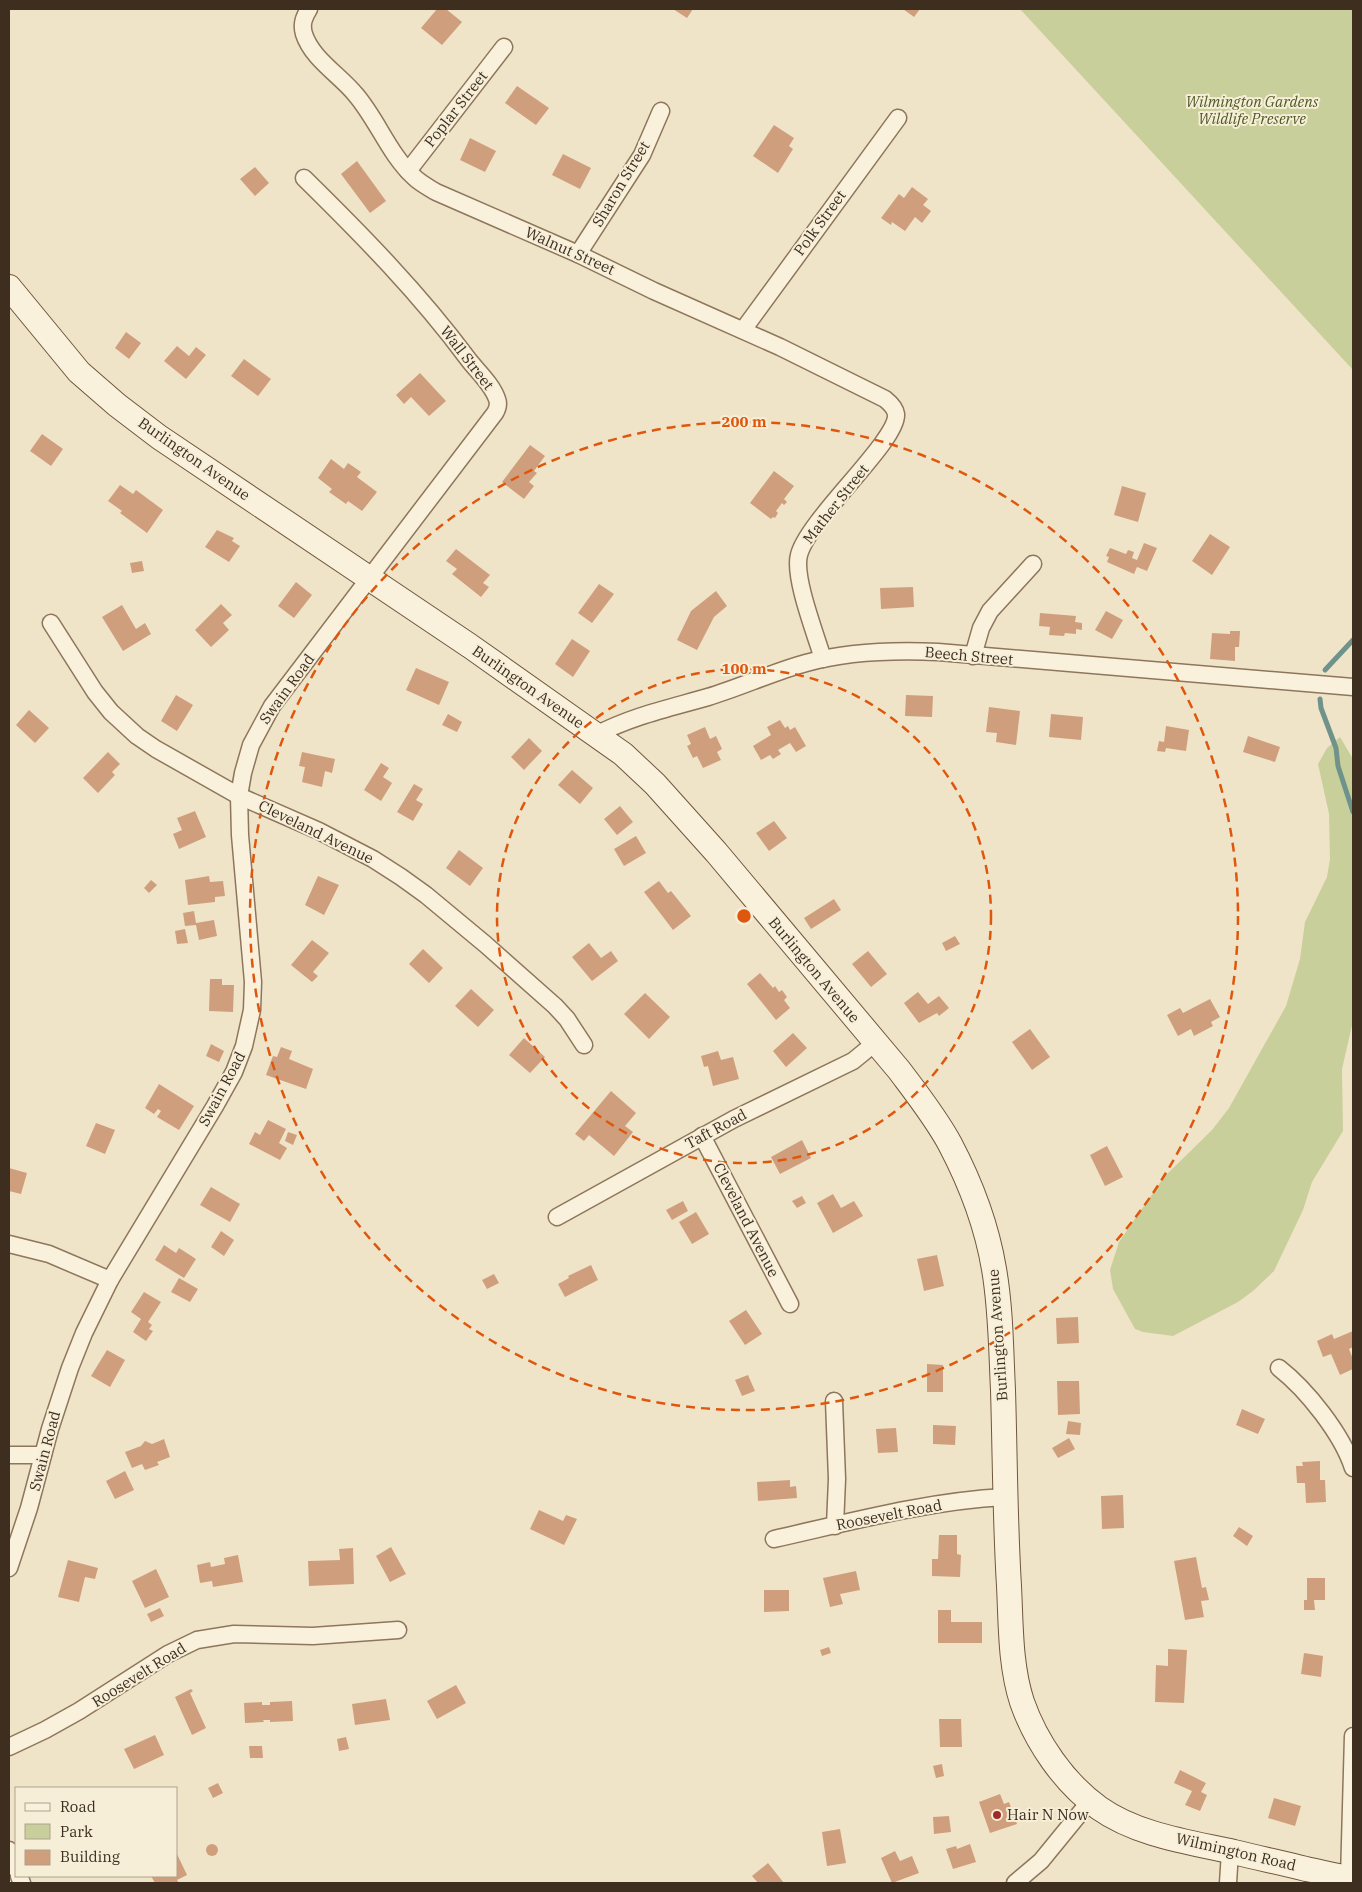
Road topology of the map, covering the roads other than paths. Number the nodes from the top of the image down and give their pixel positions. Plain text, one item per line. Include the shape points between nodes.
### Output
1 (306, 16) edge
2 (504, 47) dead end
3 (661, 111) dead end
4 (898, 118) dead end
5 (408, 171) junction
6 (304, 178) dead end
7 (578, 254) junction
8 (9, 286) edge
9 (743, 330) junction
10 (896, 413) joint
11 (1033, 564) dead end
12 (371, 579) junction
13 (51, 623) dead end
14 (973, 656) junction
15 (822, 659) junction
16 (1353, 687) edge
17 (596, 735) junction
18 (239, 796) junction
19 (875, 1043) junction
20 (584, 1045) dead end
21 (702, 1136) junction
22 (557, 1217) dead end
23 (9, 1244) edge
24 (110, 1280) junction
25 (790, 1304) dead end
26 (1278, 1368) dead end
27 (834, 1400) dead end
28 (9, 1455) edge
29 (43, 1455) junction
30 (1353, 1468) edge
31 (1005, 1497) junction
32 (835, 1526) junction
33 (774, 1540) dead end
34 (9, 1568) edge
35 (398, 1630) dead end
36 (1353, 1736) edge
37 (9, 1747) edge
38 (1090, 1800) junction
39 (1120, 1820) joint
40 (9, 1850) edge
41 (1230, 1852) junction
42 (15, 1866) edge
43 (1351, 1878) edge
44 (1015, 1883) edge
45 (1228, 1883) edge

1 - 5 street, Walnut Street via 304,34 311,48 356,94
2 - 5 street, Poplar Street
3 - 7 street, Sharon Street via 642,155
4 - 9 street, Polk Street
5 - 7 street, Walnut Street via 436,192
6 - 12 street, Wall Street via 406,282 454,339 498,402 496,413
7 - 9 street, Walnut Street
8 - 12 main road, Burlington Avenue via 79,372 117,405 159,437
9 - 10 street, Walnut Street via 886,399
10 - 15 street, Mather Street via 896,420 886,438 813,530 799,555 799,579
11 - 14 street via 990,611
12 - 17 main road, Burlington Avenue
12 - 18 street, Swain Road via 266,715 251,745
13 - 18 street, Cleveland Avenue via 96,692 127,728 156,749
14 - 15 street, Beech Street via 902,650
14 - 16 street, Beech Street
15 - 17 street, Beech Street via 632,718
17 - 19 main road, Burlington Avenue via 655,784
18 - 20 street, Cleveland Avenue via 319,831 401,877 485,944 555,1006
18 - 24 street, Swain Road via 254,982 247,1037 238,1064 215,1106
19 - 21 street, Taft Road via 853,1060
19 - 31 main road, Burlington Avenue via 918,1095 949,1144 987,1238 998,1304
21 - 22 street, Taft Road
21 - 25 street, Cleveland Avenue
23 - 24 street via 49,1254
24 - 29 street, Swain Road via 70,1368
26 - 30 street via 1301,1388 1327,1421
27 - 32 street via 838,1478
28 - 29 street
29 - 34 street, Swain Road
31 - 32 street, Roosevelt Road via 936,1505
31 - 38 main road, Burlington Avenue via 1011,1634 1019,1692 1047,1751 1069,1780
32 - 33 street, Roosevelt Road
35 - 37 street, Roosevelt Road via 312,1636 234,1634 197,1640 168,1654 54,1726
36 - 43 street
38 - 39 main road, Burlington Avenue
38 - 44 street via 1041,1861
39 - 41 main road, Wilmington Road via 1151,1832
40 - 42 street
41 - 43 main road, Wilmington Road
41 - 45 street

